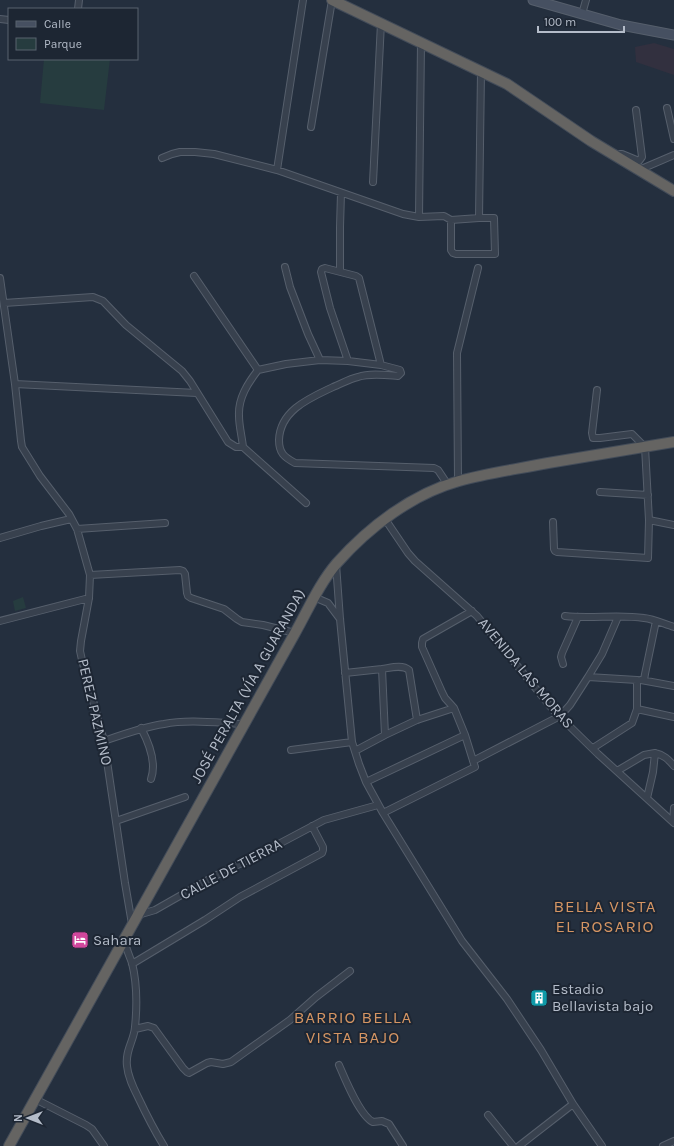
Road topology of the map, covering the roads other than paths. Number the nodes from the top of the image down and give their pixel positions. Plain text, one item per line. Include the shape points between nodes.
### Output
1 (302, 0) edge
2 (332, 0) edge
3 (533, 0) edge
4 (586, 0) edge
5 (582, 14) junction
6 (381, 24) junction
7 (674, 35) edge
8 (421, 42) junction
9 (481, 71) junction
10 (666, 108) dead end
11 (636, 110) dead end
12 (311, 127) dead end
13 (674, 139) edge
14 (674, 155) edge
15 (617, 156) junction
16 (162, 158) dead end
17 (277, 170) junction
18 (639, 170) junction
19 (373, 182) dead end
20 (674, 191) edge
21 (341, 193) junction
22 (419, 218) junction
23 (479, 218) junction
24 (451, 220) junction
25 (285, 267) dead end
26 (478, 268) dead end
27 (340, 271) junction
28 (194, 276) dead end
29 (0, 278) edge
30 (4, 303) junction
31 (320, 360) junction
32 (348, 361) junction
33 (381, 365) junction
34 (258, 370) junction
35 (16, 384) junction
36 (597, 390) dead end
37 (197, 393) junction
38 (674, 442) edge
39 (243, 447) junction
40 (645, 447) junction
41 (458, 481) junction
42 (448, 485) junction
43 (600, 492) dead end
44 (648, 495) junction
45 (306, 502) dead end
46 (71, 519) junction
47 (385, 519) junction
48 (649, 520) junction
49 (553, 522) dead end
50 (165, 523) dead end
51 (674, 525) edge
52 (77, 529) junction
53 (0, 538) edge
54 (336, 564) junction
55 (90, 575) junction
56 (314, 597) junction
57 (89, 598) junction
58 (472, 611) junction
59 (565, 616) dead end
60 (578, 617) junction
61 (618, 617) junction
62 (340, 619) junction
63 (656, 621) junction
64 (0, 622) edge
65 (674, 627) edge
66 (295, 633) junction
67 (563, 664) dead end
68 (382, 669) junction
69 (345, 673) junction
70 (588, 677) junction
71 (637, 680) junction
72 (644, 680) junction
73 (674, 686) edge
74 (454, 708) junction
75 (637, 709) junction
76 (560, 716) junction
77 (674, 717) edge
78 (417, 720) junction
79 (244, 724) junction
80 (141, 728) junction
81 (385, 735) junction
82 (465, 735) junction
83 (104, 741) junction
84 (352, 742) junction
85 (593, 748) junction
86 (291, 750) dead end
87 (355, 751) junction
88 (655, 752) junction
89 (473, 761) junction
90 (674, 766) edge
91 (617, 771) junction
92 (151, 779) dead end
93 (366, 782) junction
94 (185, 798) dead end
95 (647, 798) junction
96 (378, 805) junction
97 (674, 808) edge
98 (383, 813) junction
99 (116, 821) junction
100 (673, 822) edge
101 (312, 826) junction
102 (138, 915) junction
103 (132, 924) junction
104 (124, 940) junction
105 (132, 964) junction
106 (350, 971) dead end
107 (135, 1029) junction
108 (339, 1065) dead end
109 (35, 1099) junction
110 (573, 1104) junction
111 (488, 1115) dead end
112 (674, 1140) edge
113 (9, 1146) edge
114 (104, 1146) edge
115 (164, 1146) edge
116 (403, 1146) edge
117 (513, 1146) edge
118 (518, 1146) edge
119 (602, 1146) edge
120 (663, 1146) edge

1 - 17 street
2 - 6 highway
2 - 12 street
3 - 5 main road
4 - 5 street
5 - 7 main road via 621,25
6 - 8 highway
6 - 19 street
8 - 9 highway
8 - 22 street
9 - 15 highway via 507,84
9 - 23 street
10 - 13 street
11 - 15 street via 641,160 622,154
14 - 18 street
15 - 18 highway
16 - 17 street via 172,154 195,152 214,154
17 - 21 street
18 - 20 highway
21 - 22 street
21 - 27 street
22 - 24 street via 444,216
23 - 24 street
23 - 24 street via 494,218 495,254 453,253
25 - 31 street via 290,288
26 - 41 street via 457,353
27 - 32 street via 325,268 321,272
27 - 33 street via 356,276 361,281
28 - 34 street
29 - 30 street, PEREZ PAZMINO
30 - 35 street, PEREZ PAZMINO
30 - 37 street via 93,296 98,298 126,325 182,371
31 - 32 street
31 - 34 street
32 - 33 street
33 - 42 street via 400,370 401,373 398,376 360,376 308,398 297,406 283,423 279,434 282,453 287,459 300,464 434,468
34 - 39 street via 246,386 239,406
35 - 37 street
35 - 46 street, PEREZ PAZMINO via 22,447
36 - 40 street via 593,438 632,434
37 - 39 street via 228,442 236,447
38 - 40 highway, JOSÉ PERALTA (VÍA A GUARANDA)
39 - 45 street
40 - 41 highway, JOSÉ PERALTA (VÍA A GUARANDA)
40 - 44 street
41 - 42 highway, JOSÉ PERALTA (VÍA A GUARANDA)
42 - 47 highway, JOSÉ PERALTA (VÍA A GUARANDA) via 409,503
43 - 44 street
44 - 48 street
46 - 52 street, PEREZ PAZMINO
46 - 53 street
47 - 54 highway, JOSÉ PERALTA (VÍA A GUARANDA)
47 - 58 street, AVENIDA LAS MORAS via 415,561
48 - 49 street via 648,558 554,551
48 - 51 street
50 - 52 street
52 - 55 street, PEREZ PAZMINO
54 - 56 highway, JOSÉ PERALTA (VÍA A GUARANDA)
54 - 62 street
55 - 57 street, PEREZ PAZMINO
55 - 66 street via 180,570 185,574 187,593 191,598 224,609 242,622
56 - 62 street via 328,603
56 - 66 highway, JOSÉ PERALTA (VÍA A GUARANDA)
57 - 64 street
57 - 83 street, PEREZ PAZMINO via 80,651
58 - 74 street via 424,639 422,643 442,692
58 - 76 street, AVENIDA LAS MORAS
59 - 60 street
60 - 61 street
60 - 67 street via 562,653
61 - 63 street
61 - 70 street via 602,654
62 - 69 street
63 - 65 street
63 - 72 street
66 - 79 highway, JOSÉ PERALTA (VÍA A GUARANDA)
68 - 69 street
68 - 78 street via 402,666 409,670
68 - 81 street
69 - 84 street
70 - 71 street
70 - 76 street
71 - 72 street
71 - 75 street
72 - 73 street
74 - 78 street
74 - 82 street
75 - 77 street
75 - 85 street via 632,723
76 - 85 street, AVENIDA LAS MORAS
76 - 89 street
78 - 81 street
79 - 80 street via 184,722
79 - 102 highway, JOSÉ PERALTA (VÍA A GUARANDA)
80 - 83 street
80 - 92 street via 153,763
81 - 87 street
82 - 89 street
82 - 93 street
83 - 99 street, PEREZ PAZMINO
84 - 86 street
84 - 87 street
85 - 91 street, AVENIDA LAS MORAS
87 - 93 street
88 - 90 street via 668,758
88 - 91 street via 644,755
88 - 95 street via 654,772
89 - 98 street via 475,767
91 - 95 street, AVENIDA LAS MORAS
93 - 96 street
94 - 99 street
95 - 100 street, AVENIDA LAS MORAS
96 - 98 street
96 - 101 street, CALLE DE TIERRA via 324,820
97 - 100 street
98 - 110 street via 462,941 541,1050
99 - 103 street, PEREZ PAZMINO
101 - 102 street, CALLE DE TIERRA via 155,910
101 - 105 street via 323,847 322,853 240,897
102 - 103 highway, JOSÉ PERALTA (VÍA A GUARANDA)
103 - 104 highway, JOSÉ PERALTA (VÍA A GUARANDA)
104 - 105 street
104 - 109 highway, JOSÉ PERALTA (VÍA A GUARANDA)
105 - 107 street via 136,993
106 - 107 street via 290,1020 227,1063 207,1063 189,1073 154,1028 148,1026
107 - 115 street via 126,1058 130,1080
108 - 116 street via 356,1102 368,1118 373,1122 382,1121 389,1124
109 - 113 highway, JOSÉ PERALTA (VÍA A GUARANDA)
109 - 114 street via 86,1124
110 - 118 street
110 - 119 street
111 - 117 street
112 - 120 street

